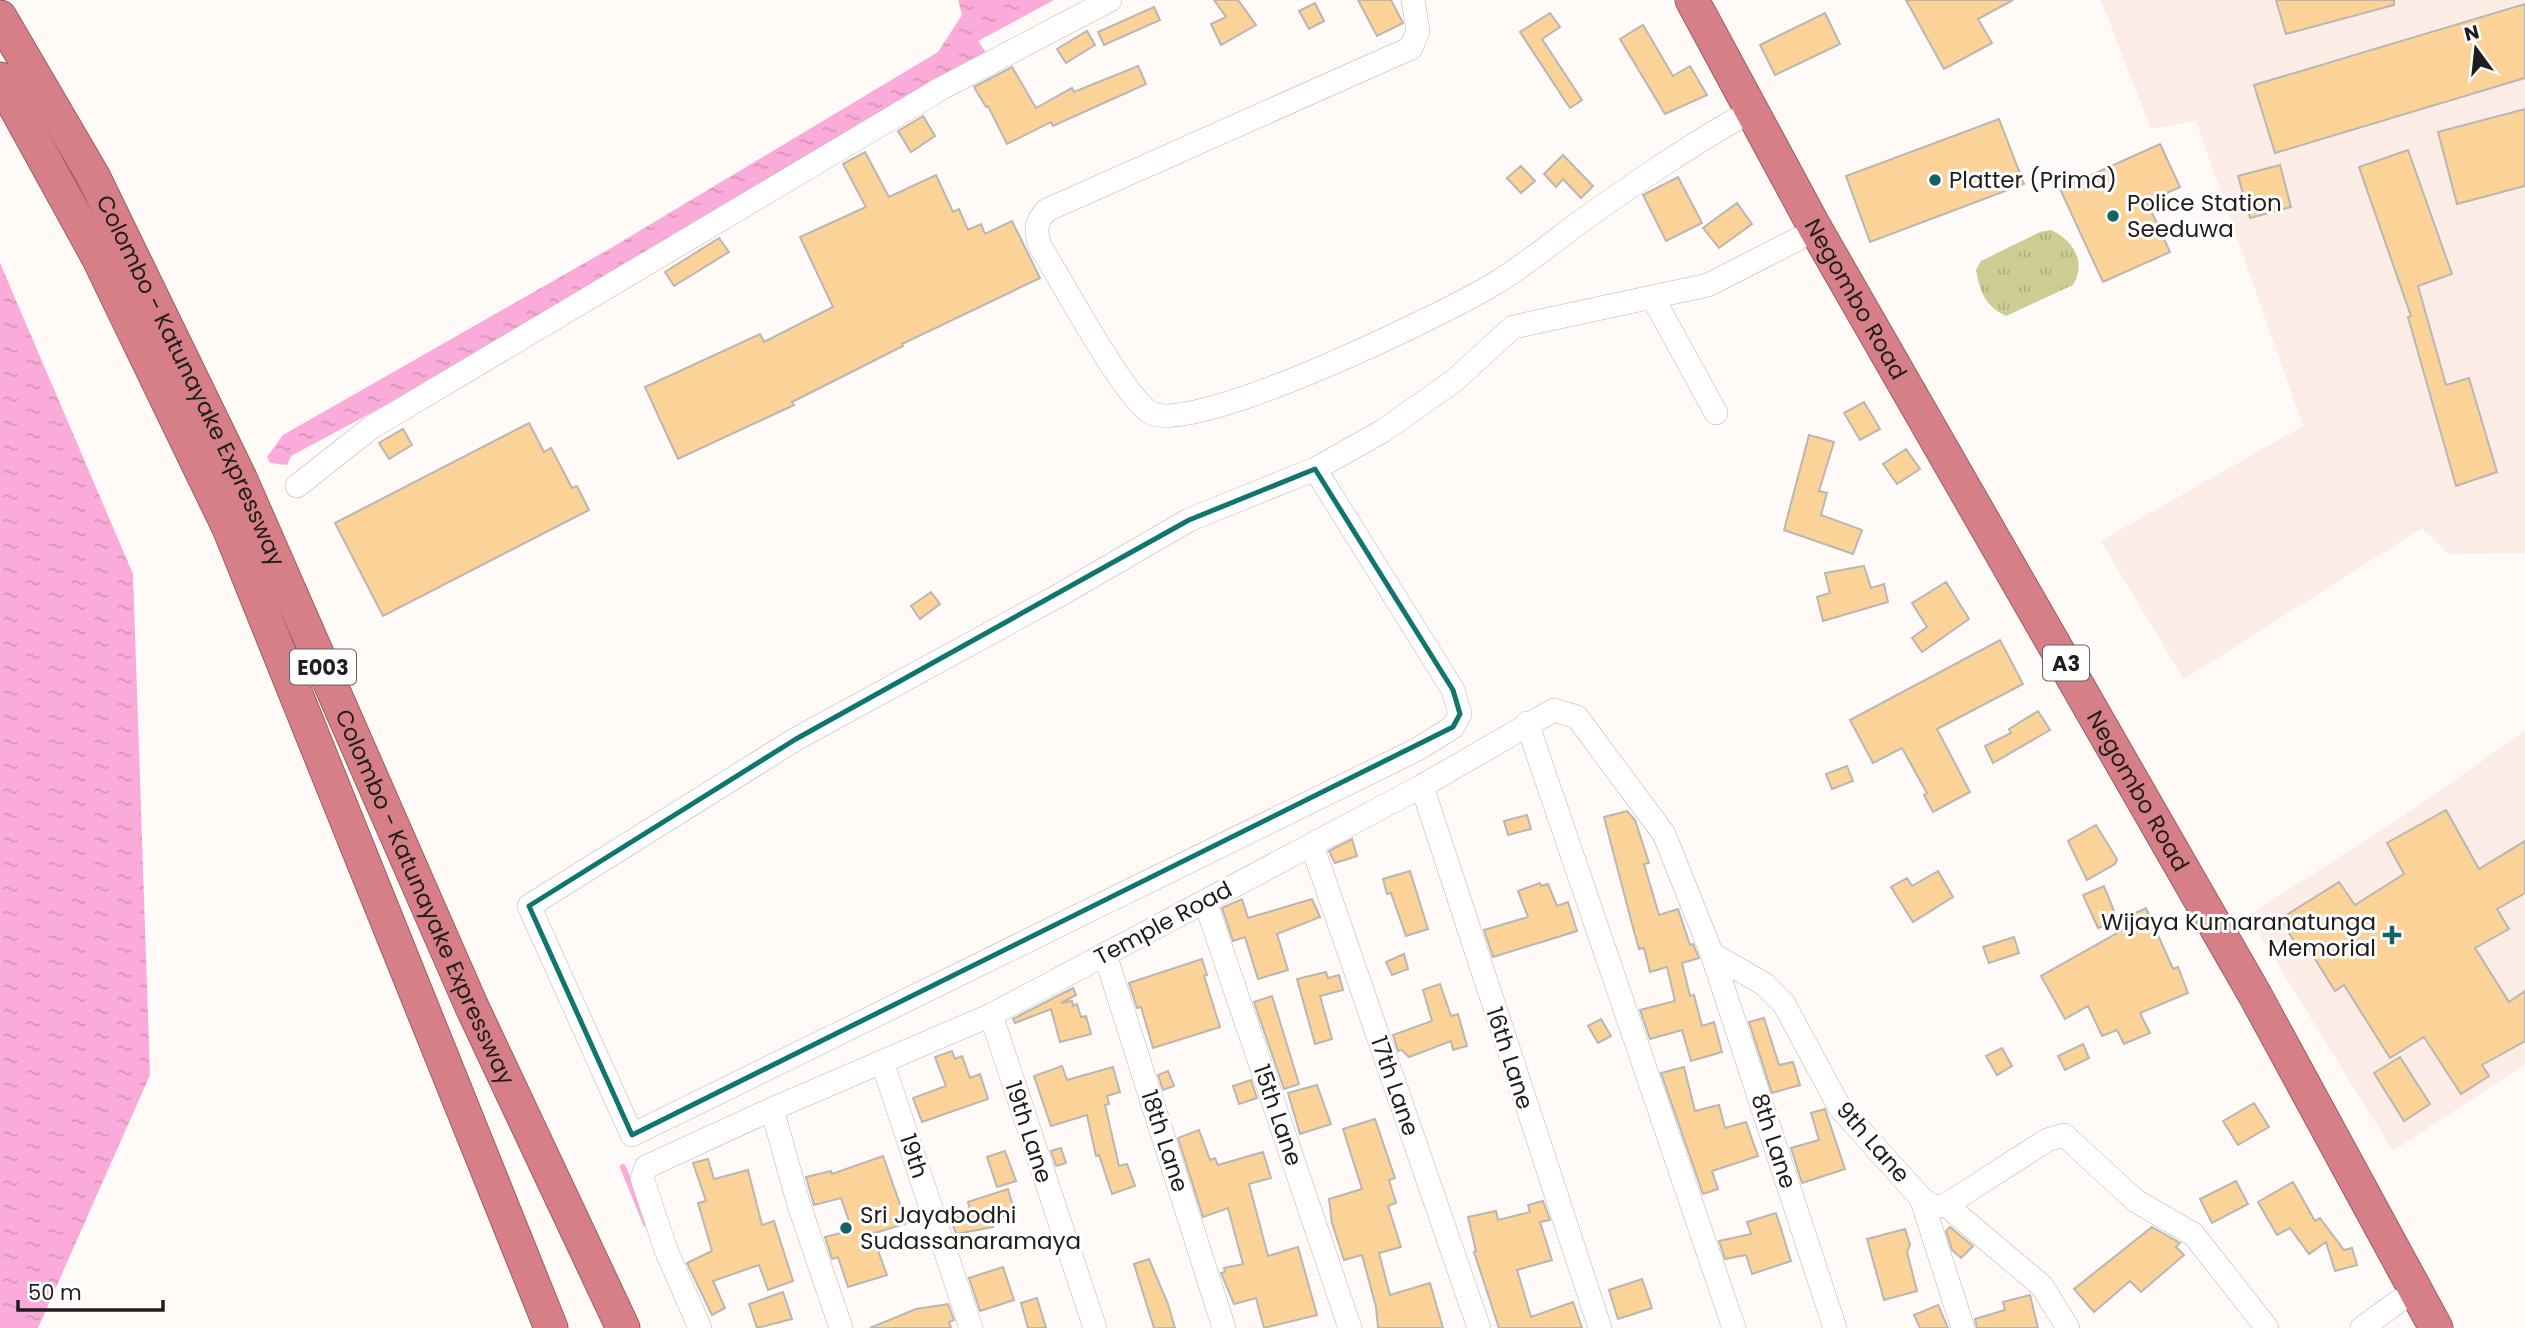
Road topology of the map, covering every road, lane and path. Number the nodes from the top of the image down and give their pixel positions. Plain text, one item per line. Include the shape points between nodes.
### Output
1 (1110, 0) edge
2 (1413, 0) edge
3 (1671, 0) edge
4 (1692, 0) edge
5 (0, 17) edge
6 (0, 79) edge
7 (1735, 120) junction
8 (1798, 239) junction
9 (1653, 298) junction
10 (1716, 413) dead end
11 (1315, 469) junction
12 (297, 486) dead end
13 (1527, 723) junction
14 (1422, 786) junction
15 (1312, 845) junction
16 (1205, 901) junction
17 (1105, 954) junction
18 (1712, 954) junction
19 (991, 1015) junction
20 (883, 1064) junction
21 (772, 1109) junction
22 (1921, 1198) junction
23 (1946, 1205) junction
24 (2407, 1314) edge
25 (551, 1328) edge
26 (623, 1328) edge
27 (700, 1328) edge
28 (841, 1328) edge
29 (971, 1328) edge
30 (1094, 1328) edge
31 (1224, 1328) edge
32 (1350, 1328) edge
33 (1479, 1328) edge
34 (1600, 1328) edge
35 (1734, 1328) edge
36 (1835, 1328) edge
37 (1963, 1328) edge
38 (2068, 1328) edge
39 (2267, 1328) edge
40 (2362, 1328) edge
41 (2436, 1328) edge

1 - 12 street via 942,88 384,420
2 - 7 street via 1418,32 1411,48 1047,210 1037,221 1040,246 1129,391 1150,413 1169,418 1192,414 1267,389 1443,314 1497,283 1651,171
3 - 7 highway, Negombo Road / A3
4 - 41 highway, Negombo Road / A3 via 1815,228 2255,995
5 - 26 highway, Colombo - Katunayake Expressway / E003 via 93,176 240,478 472,1007
6 - 25 highway, Colombo - Katunayake Expressway / E003 via 99,257 229,528
7 - 8 highway, Negombo Road / A3
8 - 9 street via 1708,285
8 - 24 highway, Negombo Road / A3 via 2231,992
9 - 10 street
9 - 11 street via 1513,327 1455,380 1382,431
11 - 11 street via 1189,520 796,739 529,906 632,1135 1418,749 1452,727 1460,713 1452,690
13 - 14 street, Temple Road
13 - 18 street, Temple Road via 1554,710 1577,717 1664,834
13 - 35 street
14 - 15 street, Temple Road
14 - 34 street, 16th Lane
15 - 16 street, Temple Road
15 - 33 street, 17th Lane
16 - 17 street, Temple Road
16 - 32 street, 15th Lane
17 - 19 street, Temple Road
17 - 31 street, 18th Lane
18 - 22 street, 9th Lane via 1764,984 1784,1004 1840,1108
18 - 36 street, 8th Lane
19 - 20 street, Temple Road
19 - 30 street, 19th Lane
20 - 21 street, Temple Road
20 - 29 street, 19th
21 - 27 street, Temple Road via 646,1167 642,1178 666,1250
21 - 28 street
22 - 23 street via 1933,1207
22 - 37 street, 9th Lane
23 - 38 street via 2042,1286
23 - 39 street via 2047,1140 2064,1135 2136,1201 2193,1234
24 - 40 street

